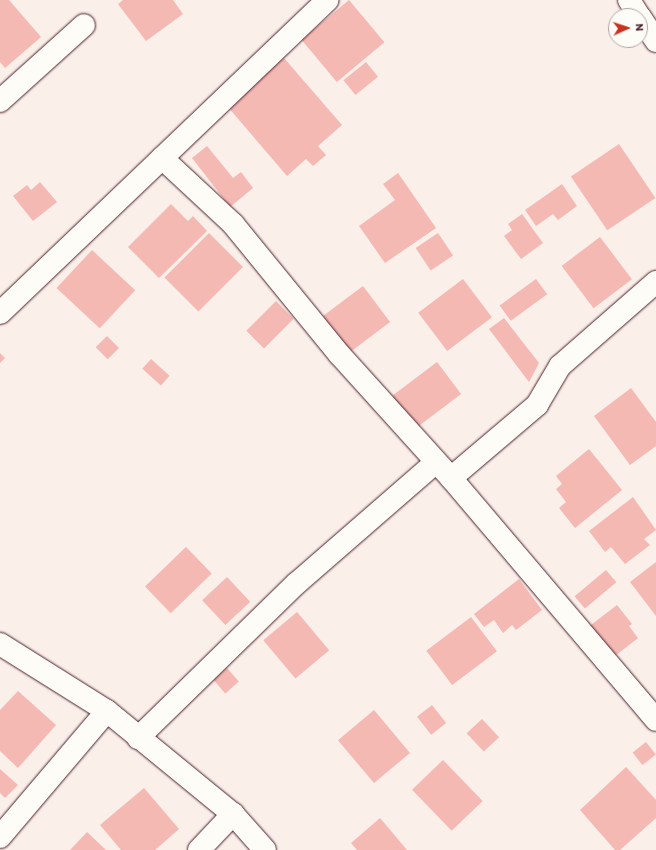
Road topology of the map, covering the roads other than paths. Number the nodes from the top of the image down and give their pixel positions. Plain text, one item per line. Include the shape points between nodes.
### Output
1 (327, 0) edge
2 (84, 25) dead end
3 (648, 28) edge
4 (656, 41) edge
5 (0, 101) edge
6 (162, 158) junction
7 (656, 282) edge
8 (0, 313) edge
9 (436, 462) junction
10 (451, 478) junction
11 (0, 644) edge
12 (107, 711) junction
13 (656, 720) edge
14 (138, 738) junction
15 (233, 814) junction
16 (0, 837) edge
17 (200, 850) edge
18 (265, 850) edge

1 - 6 street
2 - 5 street
3 - 4 street
6 - 8 street
6 - 9 street via 233,224 340,355
7 - 10 street via 560,366 537,405
9 - 10 street
9 - 14 street via 297,583
10 - 13 street
11 - 12 street
12 - 14 street
12 - 16 street
14 - 15 street
15 - 17 street
15 - 18 street

